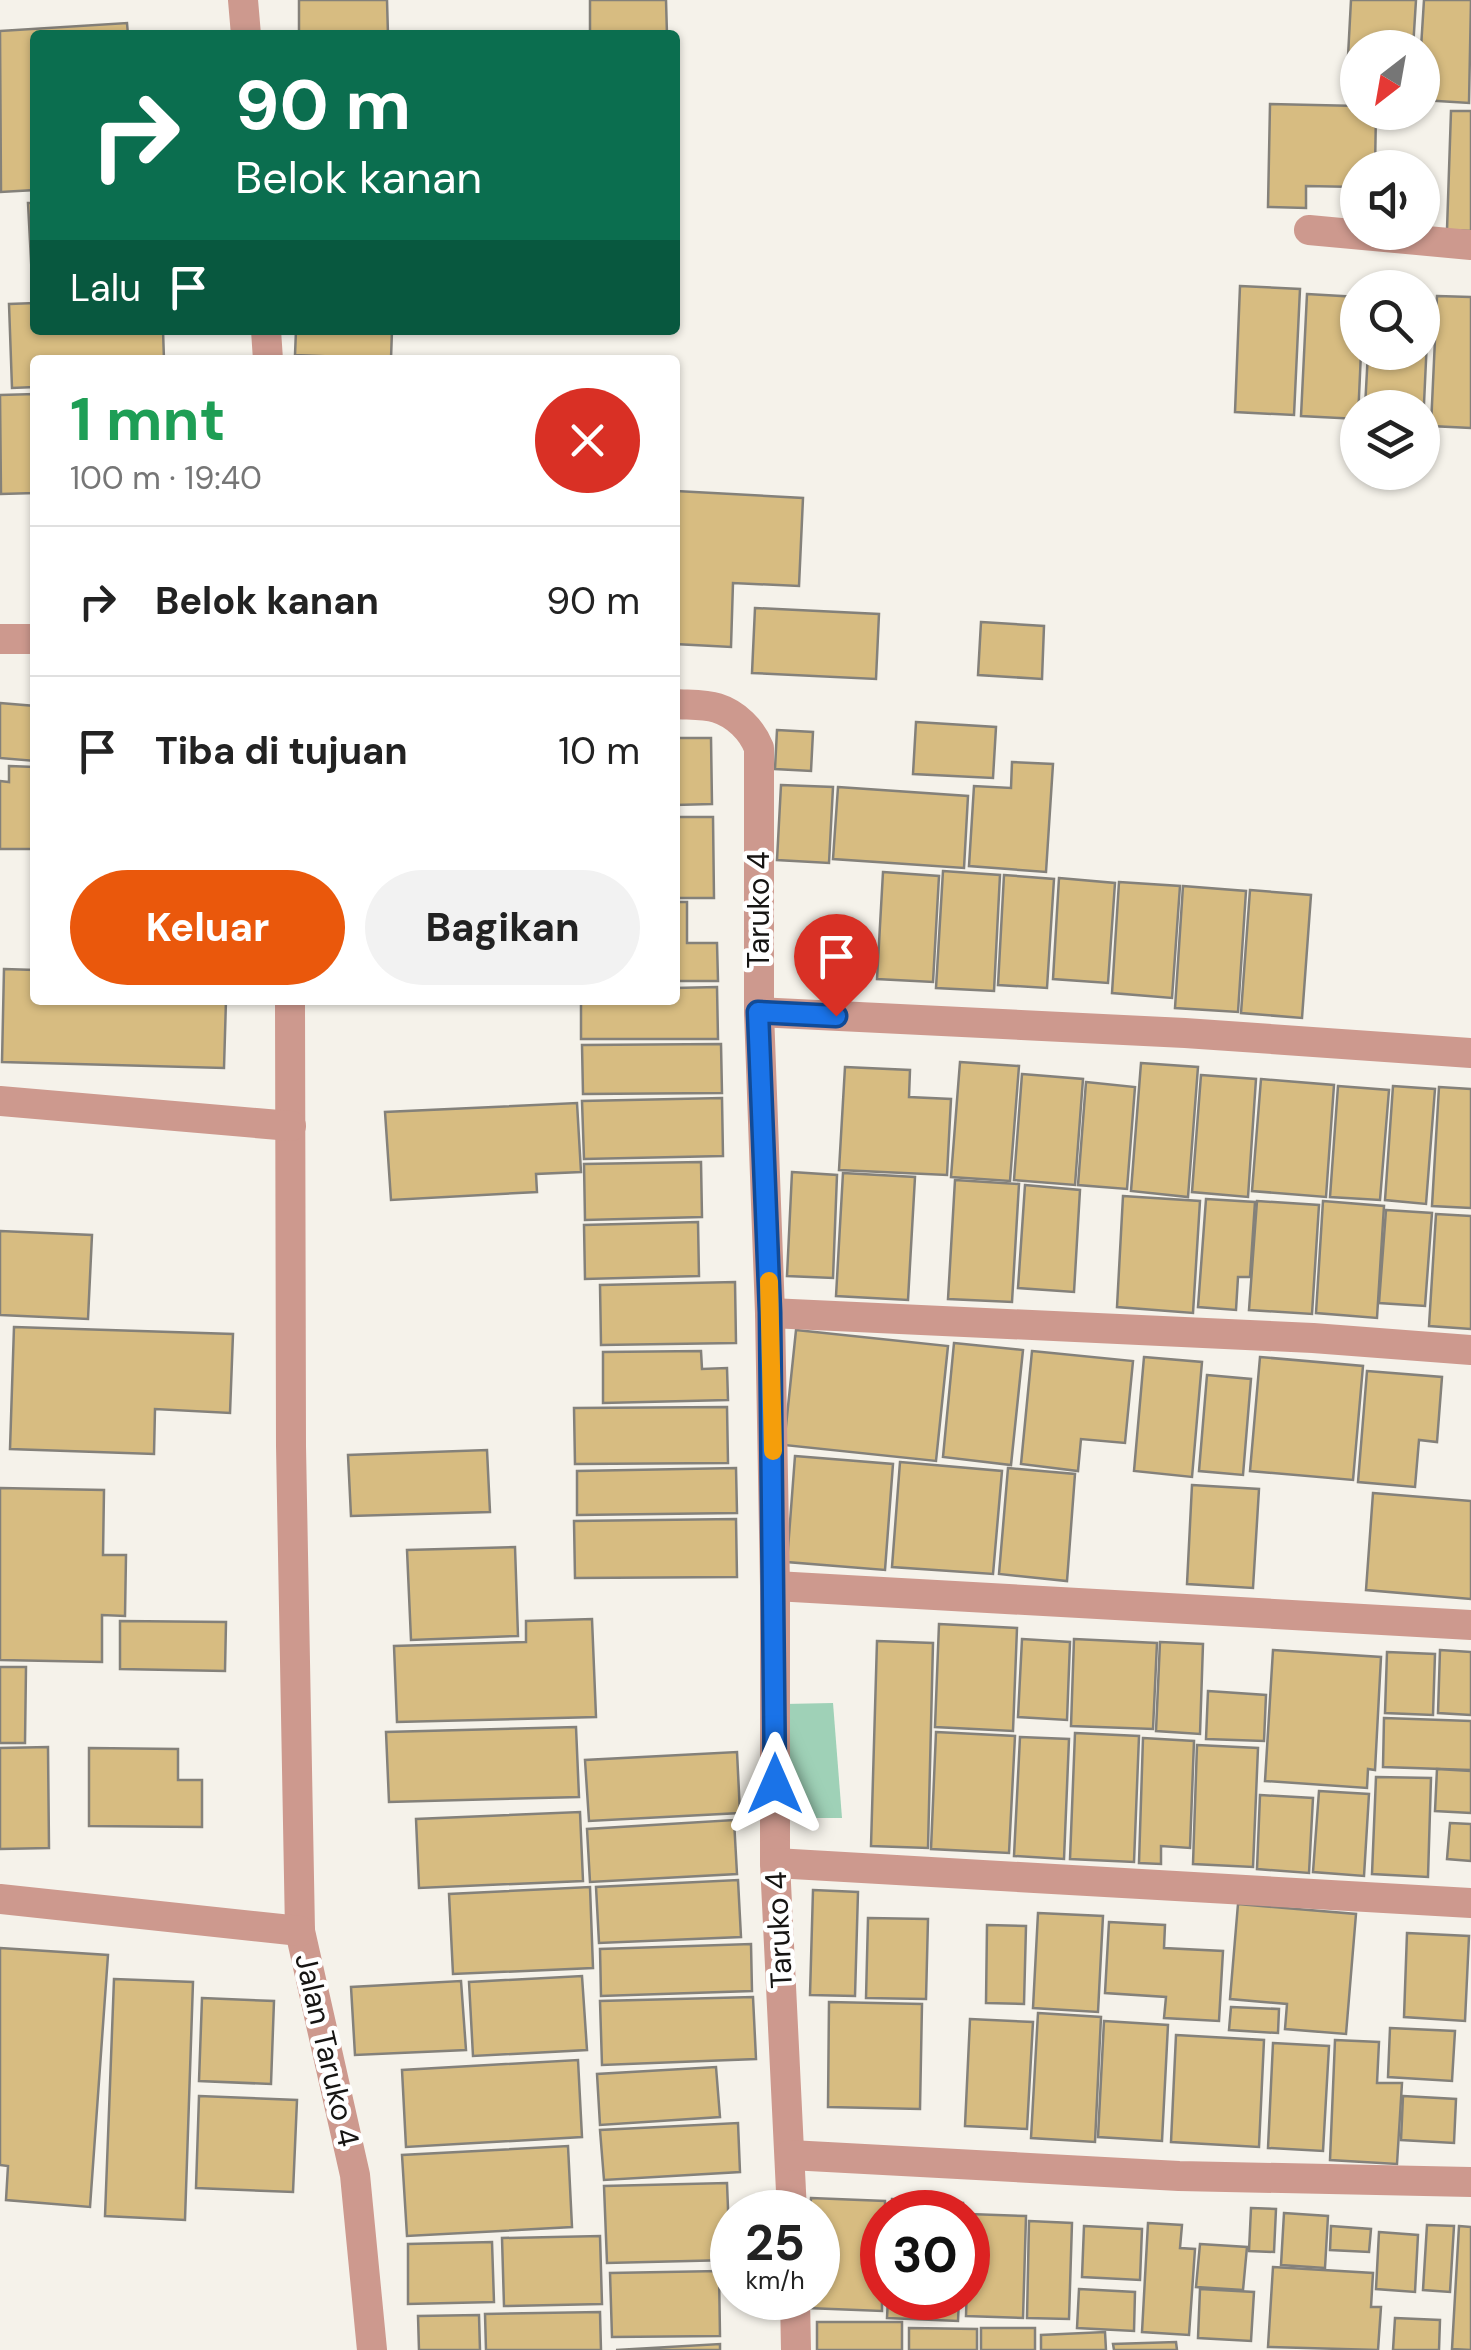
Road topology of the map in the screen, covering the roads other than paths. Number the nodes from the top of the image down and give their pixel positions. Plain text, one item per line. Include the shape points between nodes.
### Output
1 (243, 0) edge
2 (246, 30) edge
3 (1309, 230) dead end
4 (1471, 245) edge
5 (0, 639) edge
6 (30, 639) edge
7 (680, 704) edge
8 (290, 1005) edge
9 (758, 1012) junction
10 (1471, 1053) edge
11 (0, 1101) edge
12 (290, 1126) junction
13 (770, 1312) junction
14 (1471, 1350) edge
15 (775, 1586) junction
16 (1471, 1626) edge
17 (775, 1863) junction
18 (0, 1899) edge
19 (1471, 1903) edge
20 (300, 1931) junction
21 (790, 2155) junction
22 (1471, 2182) edge
23 (791, 2190) edge
24 (795, 2320) edge
25 (372, 2350) edge
26 (796, 2350) edge

1 - 2 street
3 - 4 street
5 - 6 street
7 - 9 street, Taruko 4 via 718,708 744,724 758,748
8 - 12 street
9 - 10 street
9 - 13 street, Taruko 4
11 - 12 street
12 - 20 street
13 - 14 street
13 - 15 street, Taruko 4
15 - 16 street
15 - 17 street, Taruko 4
17 - 19 street
17 - 21 street, Taruko 4
18 - 20 street, Jalan Taruko 4
20 - 25 street, Jalan Taruko 4 via 355,2175
21 - 22 street via 1179,2176
21 - 23 street, Taruko 4
24 - 26 street

